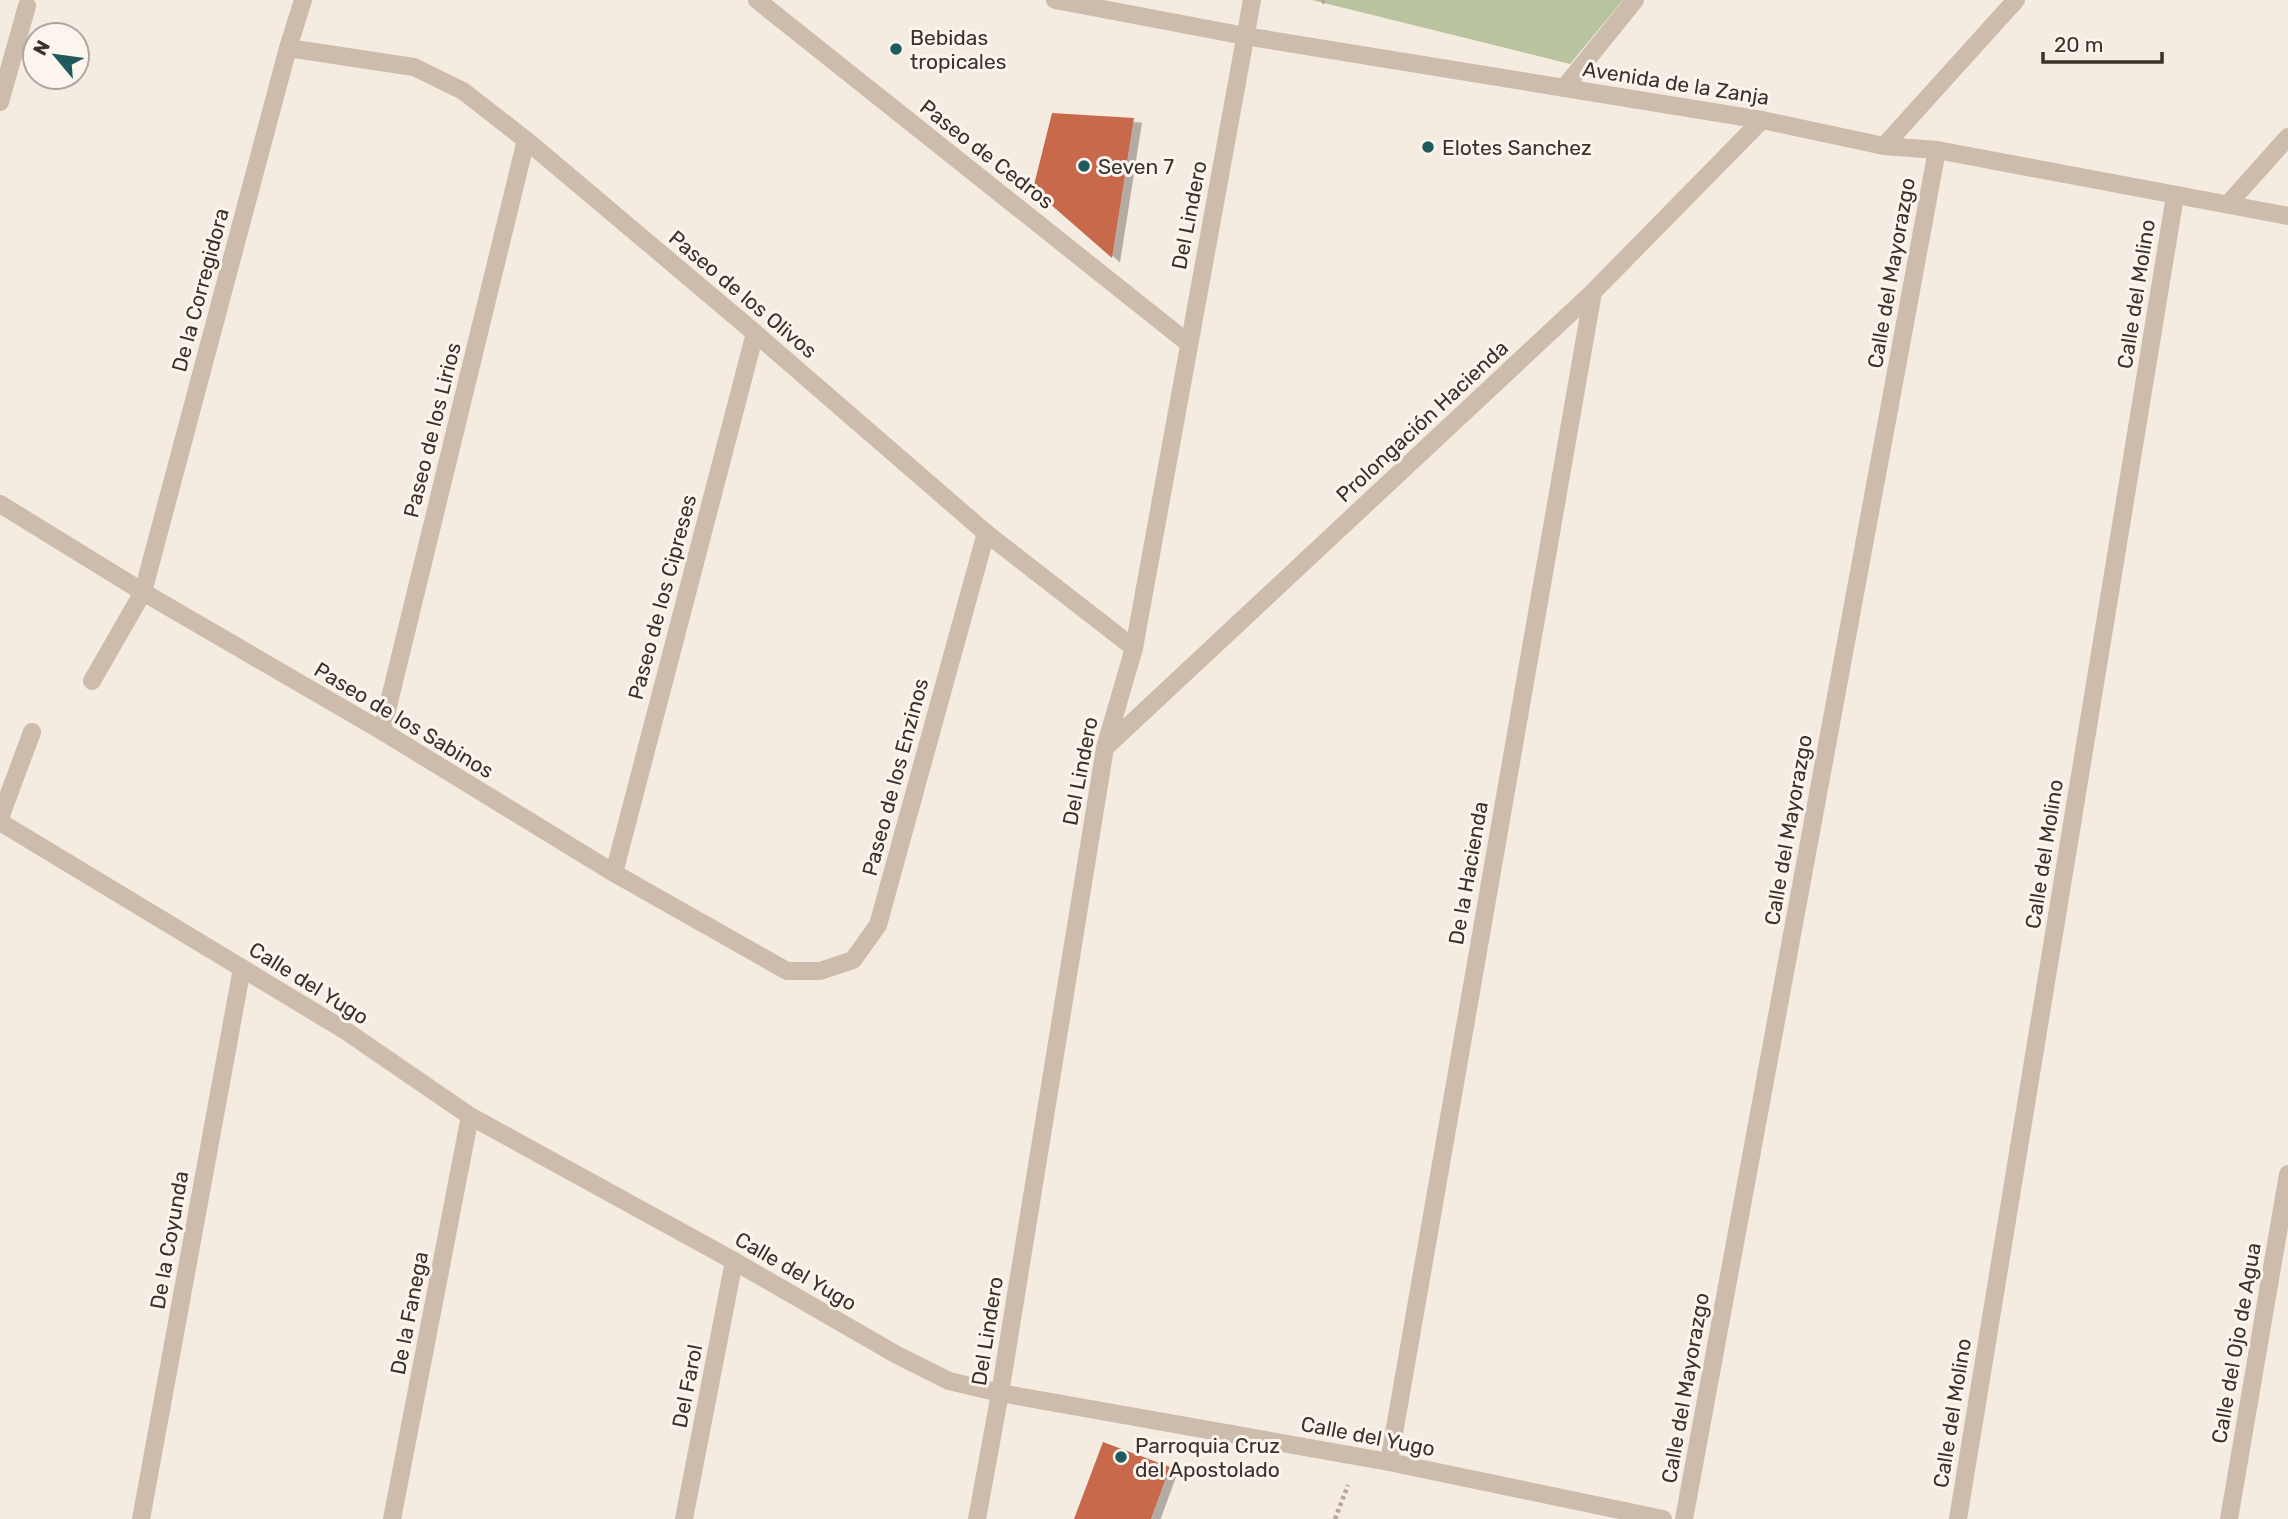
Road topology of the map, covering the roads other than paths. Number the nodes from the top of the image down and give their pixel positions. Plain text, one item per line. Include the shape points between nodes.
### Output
1 (303, 0) edge
2 (757, 0) edge
3 (1055, 0) edge
4 (1252, 0) edge
5 (1635, 0) edge
6 (2015, 0) edge
7 (27, 6) dead end
8 (1245, 36) junction
9 (288, 48) junction
10 (1564, 88) junction
11 (0, 102) edge
12 (1762, 120) junction
13 (2288, 137) edge
14 (526, 139) junction
15 (1884, 146) junction
16 (1937, 150) junction
17 (2175, 196) junction
18 (2229, 203) junction
19 (2288, 216) edge
20 (1593, 292) junction
21 (755, 333) junction
22 (1188, 343) junction
23 (0, 504) edge
24 (985, 533) junction
25 (143, 593) junction
26 (1134, 648) junction
27 (92, 681) dead end
28 (382, 731) junction
29 (32, 732) dead end
30 (1104, 748) junction
31 (0, 820) edge
32 (614, 873) junction
33 (242, 968) junction
34 (787, 971) joint
35 (470, 1116) junction
36 (2288, 1174) edge
37 (734, 1261) junction
38 (1000, 1393) junction
39 (1389, 1462) junction
40 (141, 1519) edge
41 (392, 1519) edge
42 (684, 1519) edge
43 (977, 1519) edge
44 (1663, 1519) edge
45 (1684, 1519) edge
46 (1958, 1519) edge
47 (2230, 1519) edge

1 - 9 street, De la Corregidora
2 - 22 street, Paseo de Cedros
3 - 8 street, Avenida de la Zanja
4 - 8 street, Del Lindero
5 - 10 street
6 - 15 street
7 - 11 street
8 - 10 street, Avenida de la Zanja
8 - 22 street, Del Lindero
9 - 14 street, Paseo de los Olivos via 414,68 463,91
9 - 25 street, De la Corregidora
10 - 12 street, Avenida de la Zanja
12 - 15 street, Avenida de la Zanja
12 - 20 street, Prolongación Hacienda
13 - 18 street
14 - 21 street, Paseo de los Olivos
14 - 28 street, Paseo de los Lirios
15 - 16 street, Avenida de la Zanja
16 - 17 street, Avenida de la Zanja
16 - 45 street, Calle del Mayorazgo
17 - 18 street, Avenida de la Zanja
17 - 46 street, Calle del Molino
18 - 19 street, Avenida de la Zanja
20 - 30 street, Prolongación Hacienda
20 - 39 street, De la Hacienda
21 - 24 street, Paseo de los Olivos
21 - 32 street, Paseo de los Cipreses
22 - 26 street, Del Lindero
23 - 25 street, Paseo de los Sabinos
24 - 26 street, Paseo de los Olivos
24 - 34 street, Paseo de los Enzinos via 878,925 853,960 820,971
25 - 27 street, De la Corregidora
25 - 28 street, Paseo de los Sabinos
26 - 30 street, Del Lindero
28 - 32 street, Paseo de los Sabinos
29 - 31 street
30 - 38 street, Del Lindero
31 - 33 street, Calle del Yugo
32 - 34 street, Paseo de los Sabinos
33 - 35 street, Calle del Yugo via 346,1031
33 - 40 street, De la Coyunda
35 - 37 street, Calle del Yugo
35 - 41 street, De la Fanega
36 - 47 street, Calle del Ojo de Agua
37 - 38 street, Calle del Yugo via 948,1381
37 - 42 street, Del Farol
38 - 39 street, Calle del Yugo
38 - 43 street, Del Lindero
39 - 44 street, Calle del Yugo

